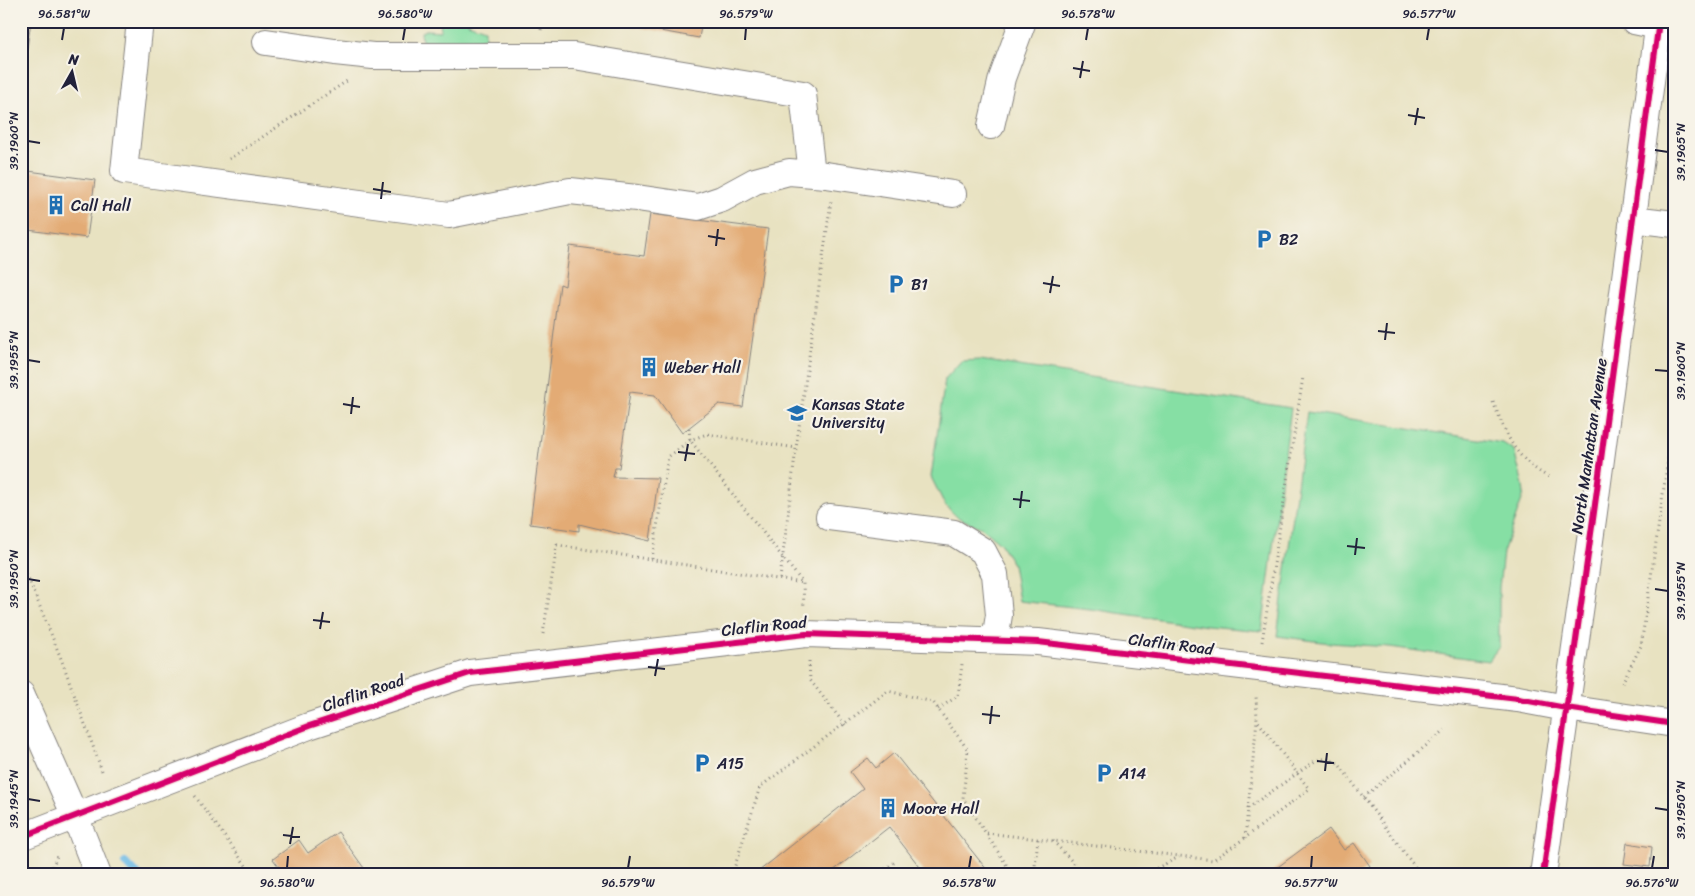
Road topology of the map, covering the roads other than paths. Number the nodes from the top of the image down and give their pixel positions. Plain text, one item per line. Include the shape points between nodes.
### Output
1 (140, 21) edge
2 (1023, 21) edge
3 (1650, 23) edge
4 (266, 42) dead end
5 (990, 126) dead end
6 (812, 174) junction
7 (952, 194) dead end
8 (1632, 219) junction
9 (1674, 224) edge
10 (829, 517) dead end
11 (995, 640) junction
12 (21, 694) edge
13 (1566, 708) junction
14 (1674, 724) edge
15 (75, 816) junction
16 (21, 836) edge
17 (98, 875) edge
18 (1543, 875) edge

1 - 6 street via 124,170 449,215 570,191 698,207 722,199 755,181 789,172
2 - 5 street via 1002,78
3 - 8 street, North Manhattan Avenue
4 - 6 street via 373,56 574,56 803,94
6 - 7 street
8 - 9 street
8 - 13 street, North Manhattan Avenue
10 - 11 street via 954,533 983,551 995,574 999,615
11 - 13 street, Claflin Road via 1038,642 1249,667
11 - 15 street, Claflin Road via 806,634 470,673 309,726
12 - 15 street
13 - 14 street, Claflin Road
13 - 18 street, North Manhattan Avenue
15 - 16 street, Claflin Road
15 - 17 street

